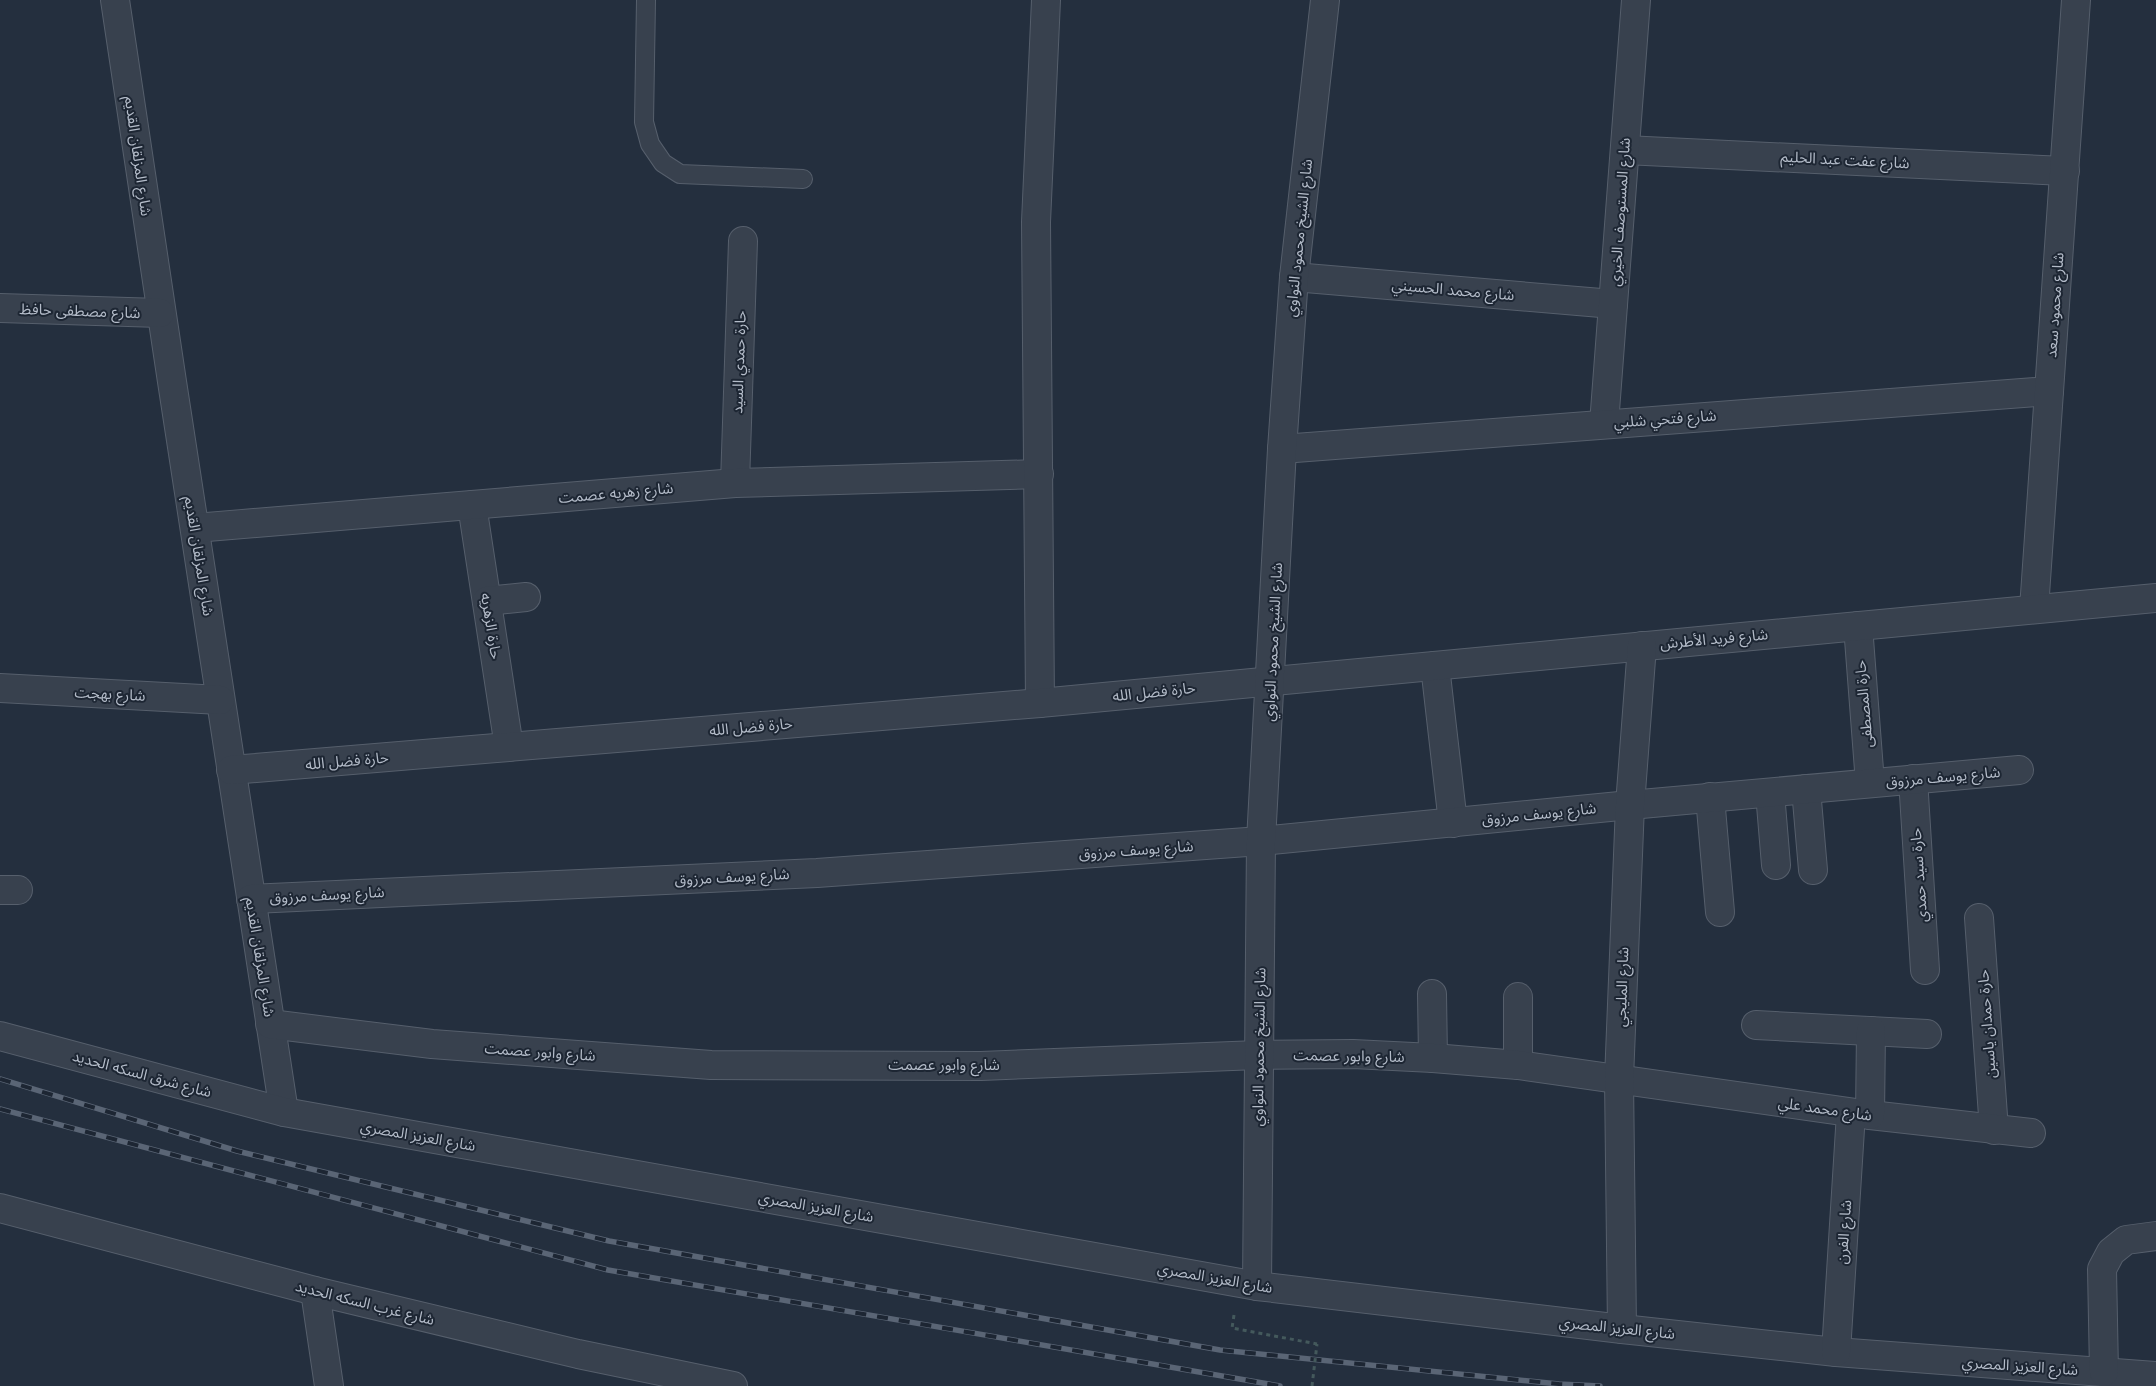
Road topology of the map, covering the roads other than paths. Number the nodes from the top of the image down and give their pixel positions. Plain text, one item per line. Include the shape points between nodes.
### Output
1 (115, 0) edge
2 (646, 0) edge
3 (1046, 0) edge
4 (1325, 0) edge
5 (1636, 0) edge
6 (2076, 0) edge
7 (1625, 150) junction
8 (2064, 171) junction
9 (803, 179) dead end
10 (744, 241) dead end
11 (1294, 277) junction
12 (1613, 304) junction
13 (0, 308) edge
14 (160, 313) junction
15 (2049, 391) junction
16 (1604, 424) junction
17 (1282, 449) junction
18 (1039, 474) junction
19 (736, 483) junction
20 (472, 505) junction
21 (195, 528) junction
22 (526, 597) dead end
23 (2156, 598) edge
24 (487, 601) junction
25 (2034, 609) junction
26 (1858, 626) junction
27 (1642, 646) junction
28 (1435, 666) junction
29 (1271, 680) junction
30 (0, 688) edge
31 (220, 700) junction
32 (1040, 704) junction
33 (509, 747) junction
34 (230, 770) junction
35 (2019, 770) dead end
36 (1914, 780) junction
37 (1870, 783) junction
38 (1806, 789) junction
39 (1770, 792) junction
40 (1710, 797) junction
41 (1630, 805) junction
42 (1453, 822) junction
43 (1261, 841) junction
44 (1776, 865) dead end
45 (1813, 870) dead end
46 (251, 899) junction
47 (1720, 912) dead end
48 (1980, 918) dead end
49 (1925, 970) dead end
50 (1432, 994) dead end
51 (1518, 997) dead end
52 (270, 1024) junction
53 (1756, 1025) dead end
54 (1870, 1031) junction
55 (1926, 1034) dead end
56 (0, 1036) edge
57 (1258, 1055) junction
58 (1433, 1058) junction
59 (1518, 1065) junction
60 (1619, 1079) junction
61 (284, 1112) junction
62 (1861, 1114) junction
63 (1994, 1130) junction
64 (2031, 1133) dead end
65 (0, 1208) edge
66 (2156, 1236) edge
67 (1257, 1286) junction
68 (315, 1291) junction
69 (1622, 1329) junction
70 (1836, 1352) junction
71 (2104, 1372) junction
72 (2156, 1376) edge
73 (329, 1386) edge
74 (733, 1386) edge

1 - 14 street, شارع المزلقان القديم
2 - 9 lane via 644,122 650,144 663,163 680,174
3 - 18 street via 1036,222
4 - 11 street, شارع الشيخ محمود النواوي
5 - 7 street, شارع المستوصف الخيري
6 - 8 street, شارع محمود سعد
7 - 8 street, شارع عفت عبد الحليم
7 - 12 street, شارع المستوصف الخيري
8 - 15 street, شارع محمود سعد
10 - 19 street, حارة حمدي السيد
11 - 12 street, شارع محمد الحسيني
11 - 17 street, شارع الشيخ محمود النواوي
12 - 16 street, شارع المستوصف الخيري
13 - 14 street, شارع مصطفى حافظ
14 - 21 street, شارع المزلقان القديم
15 - 16 street, شارع فتحي شلبي
15 - 25 street, شارع محمود سعد
16 - 17 street, شارع فتحي شلبي
17 - 29 street, شارع الشيخ محمود النواوي
18 - 19 street, شارع زهريه عصمت
18 - 32 street
19 - 20 street, شارع زهريه عصمت
20 - 21 street, شارع زهريه عصمت
20 - 24 street, حارة الزهريه
21 - 31 street, شارع المزلقان القديم
22 - 24 street
23 - 25 street, شارع فريد الأطرش
24 - 33 street, حارة الزهريه
25 - 26 street, شارع فريد الأطرش
26 - 27 street, شارع فريد الأطرش
26 - 37 street, حارة المصطفى
27 - 28 street, شارع فريد الأطرش
27 - 41 street, شارع المليجي
28 - 29 street, شارع فريد الأطرش
28 - 42 street
29 - 32 street, حارة فضل الله
29 - 43 street, شارع الشيخ محمود النواوي
30 - 31 street, شارع بهجت
31 - 34 street, شارع المزلقان القديم
32 - 33 street, حارة فضل الله
33 - 34 street, حارة فضل الله
34 - 46 street, شارع المزلقان القديم
35 - 36 street, شارع يوسف مرزوق
36 - 37 street, شارع يوسف مرزوق
36 - 49 street, حارة سيد حمدي
37 - 38 street, شارع يوسف مرزوق
38 - 39 street, شارع يوسف مرزوق
38 - 45 street
39 - 40 street, شارع يوسف مرزوق
39 - 44 street
40 - 41 street, شارع يوسف مرزوق
40 - 47 street
41 - 42 street, شارع يوسف مرزوق
41 - 60 street, شارع المليجي
42 - 43 street, شارع يوسف مرزوق
43 - 46 street, شارع يوسف مرزوق via 817,873
43 - 57 street, شارع الشيخ محمود النواوي
46 - 52 street, شارع المزلقان القديم
48 - 63 street, حارة حمدان ياسين
50 - 58 street
51 - 59 street
52 - 57 street, شارع وابور عصمت via 432,1044 712,1065 981,1066
52 - 61 street, شارع المزلقان القديم
53 - 54 street
54 - 55 street
54 - 62 street, شارع الفرن
56 - 61 street, شارع شرق السكه الحديد
57 - 58 street, شارع وابور عصمت via 1352,1054
57 - 67 street, شارع الشيخ محمود النواوي
58 - 59 street, شارع وابور عصمت
59 - 60 street, شارع وابور عصمت
60 - 62 street, شارع محمد علي
60 - 69 street, شارع المليجي
61 - 67 street, شارع العزيز المصري
62 - 63 street, شارع محمد علي
62 - 70 street, شارع الفرن
63 - 64 street, شارع محمد علي
65 - 68 street, شارع غرب السكه الحديد
66 - 71 street via 2126,1240 2111,1252 2102,1269
67 - 69 street, شارع العزيز المصري
68 - 73 street
68 - 74 street, شارع غرب السكه الحديد via 578,1354
69 - 70 street, شارع العزيز المصري
70 - 71 street, شارع العزيز المصري
71 - 72 street, شارع العزيز المصري

